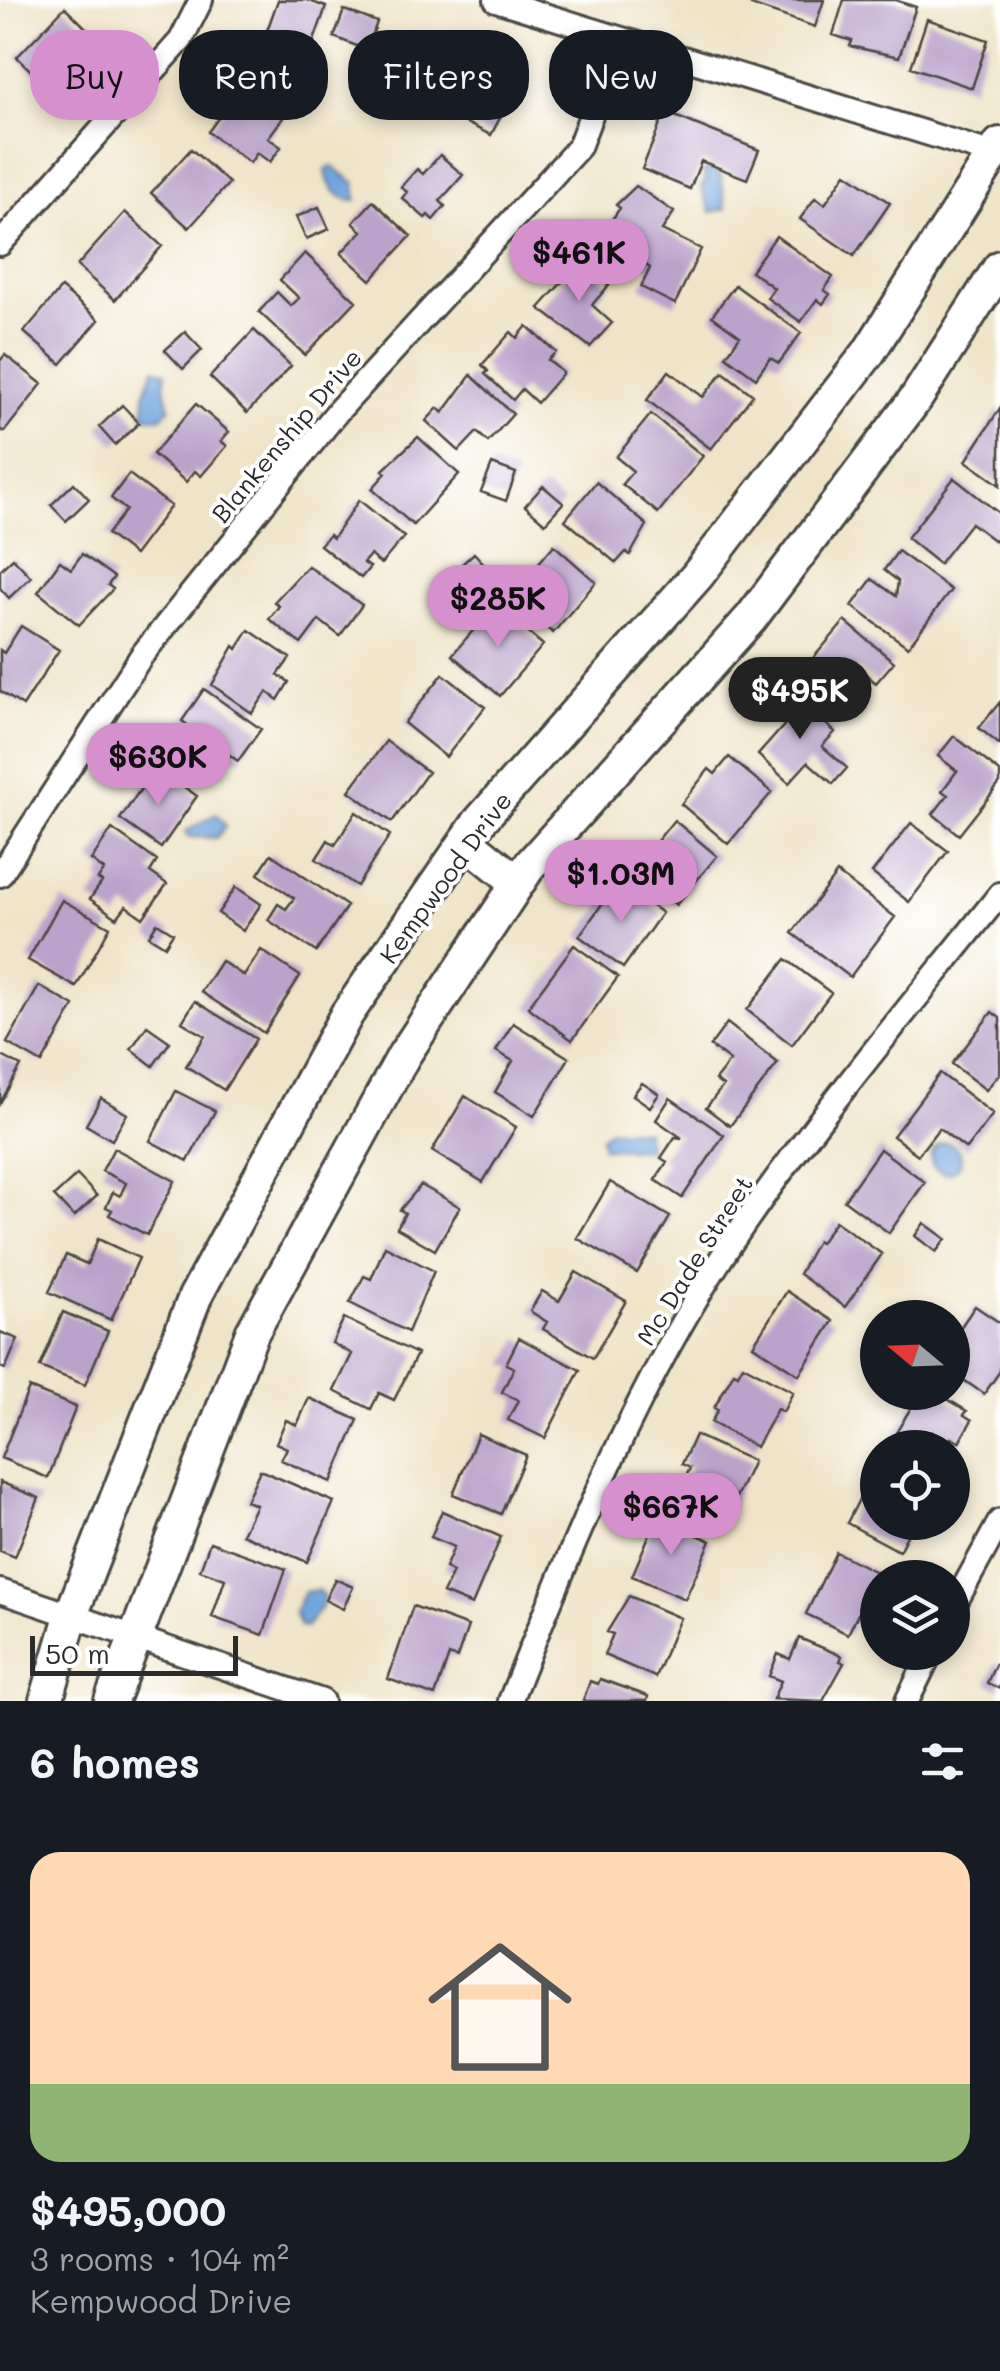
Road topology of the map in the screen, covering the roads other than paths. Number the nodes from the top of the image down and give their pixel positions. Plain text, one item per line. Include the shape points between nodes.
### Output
1 (201, 0) edge
2 (496, 0) edge
3 (588, 30) edge
4 (693, 62) edge
5 (589, 120) edge
6 (998, 152) edge
7 (0, 244) edge
8 (1000, 267) edge
9 (466, 841) junction
10 (0, 874) edge
11 (518, 882) junction
12 (1000, 894) edge
13 (1000, 1521) edge
14 (970, 1576) edge
15 (0, 1591) edge
16 (72, 1613) junction
17 (132, 1638) junction
18 (922, 1670) edge
19 (46, 1701) edge
20 (111, 1701) edge
21 (322, 1701) edge
22 (510, 1701) edge
23 (906, 1701) edge

1 - 7 street via 181,40
2 - 3 street
4 - 6 street
5 - 10 street, Blankenship Drive via 579,148 338,411 142,655
6 - 9 main road, Kempwood Drive via 869,352 732,531
8 - 11 main road via 917,397 751,618
9 - 11 main road
9 - 16 main road, Kempwood Drive via 347,1014 195,1297
11 - 17 main road via 404,1055 252,1333
12 - 22 street, Mc Dade Street via 742,1226 581,1520
13 - 14 street
15 - 16 street
16 - 17 street
16 - 19 main road, Kempwood Drive
17 - 20 main road
17 - 21 street
18 - 23 street

